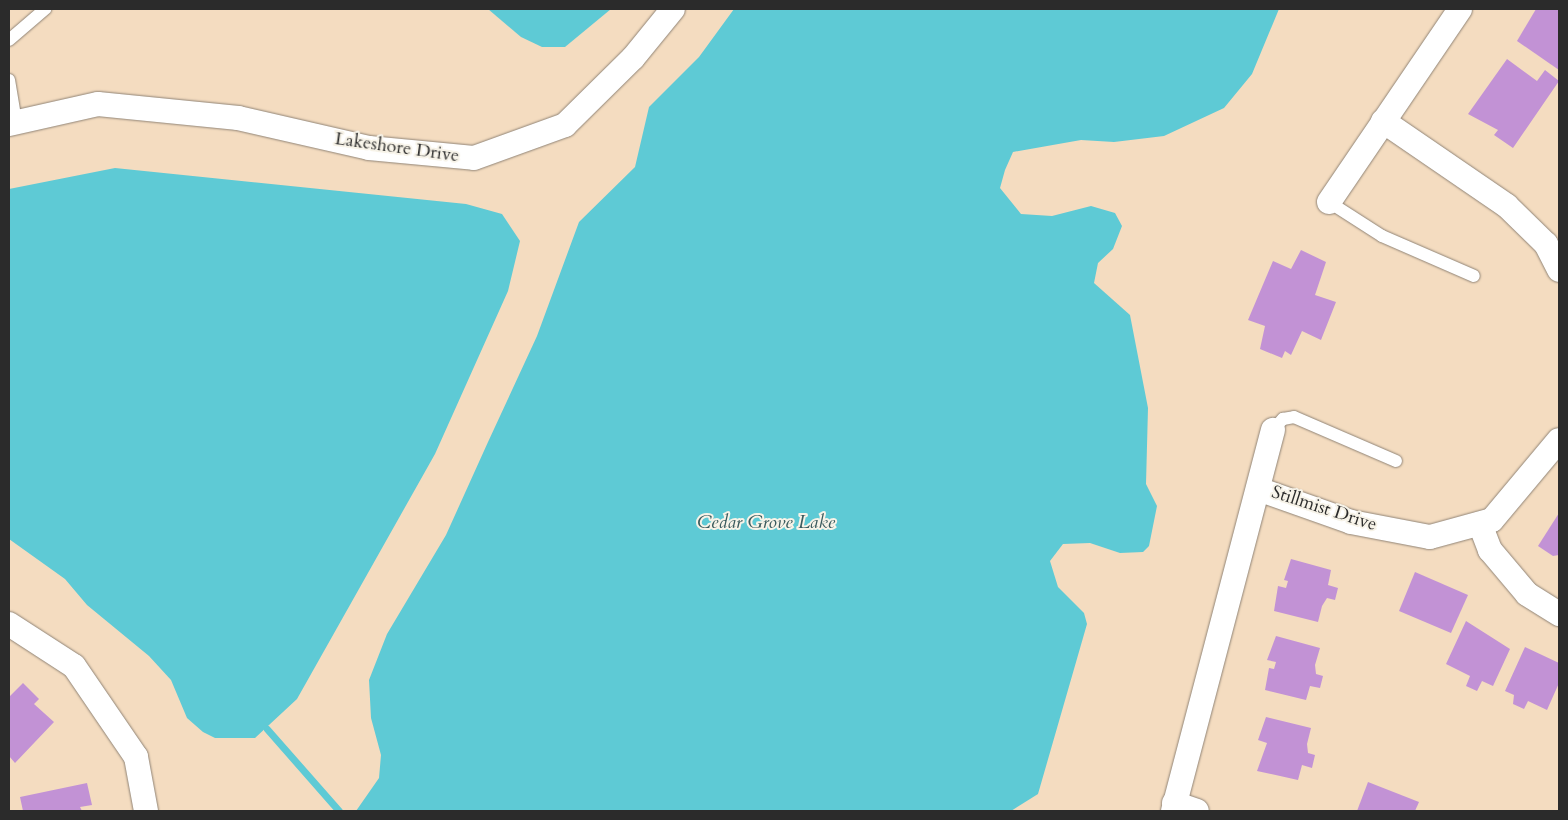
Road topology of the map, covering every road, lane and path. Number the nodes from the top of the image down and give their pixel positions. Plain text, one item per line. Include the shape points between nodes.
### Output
1 (45, 9) edge
2 (673, 9) edge
3 (1460, 9) edge
4 (9, 40) edge
5 (9, 80) edge
6 (1383, 121) junction
7 (13, 123) edge
8 (1329, 202) joint
9 (1559, 270) edge
10 (1474, 276) dead end
11 (1273, 430) joint
12 (1559, 440) edge
13 (1396, 461) dead end
14 (1258, 488) junction
15 (1480, 524) junction
16 (1559, 614) edge
17 (9, 624) edge
18 (1174, 807) edge
19 (146, 811) edge
20 (1197, 811) edge

1 - 4 lane
2 - 7 street, Lakeshore Drive via 633,58 565,125 474,158 369,148 238,118 98,104
3 - 6 street
5 - 7 lane
6 - 8 street
6 - 9 street via 1507,206 1546,244
8 - 10 lane via 1382,236
11 - 13 lane via 1283,420 1294,417
11 - 14 street, Stillmist Drive
12 - 15 street, Stillmist Drive via 1492,520
14 - 15 street, Stillmist Drive via 1351,522 1430,537
14 - 18 street, Stillmist Drive
15 - 16 street via 1490,550 1527,594
17 - 19 street via 74,666 136,757
18 - 20 street

